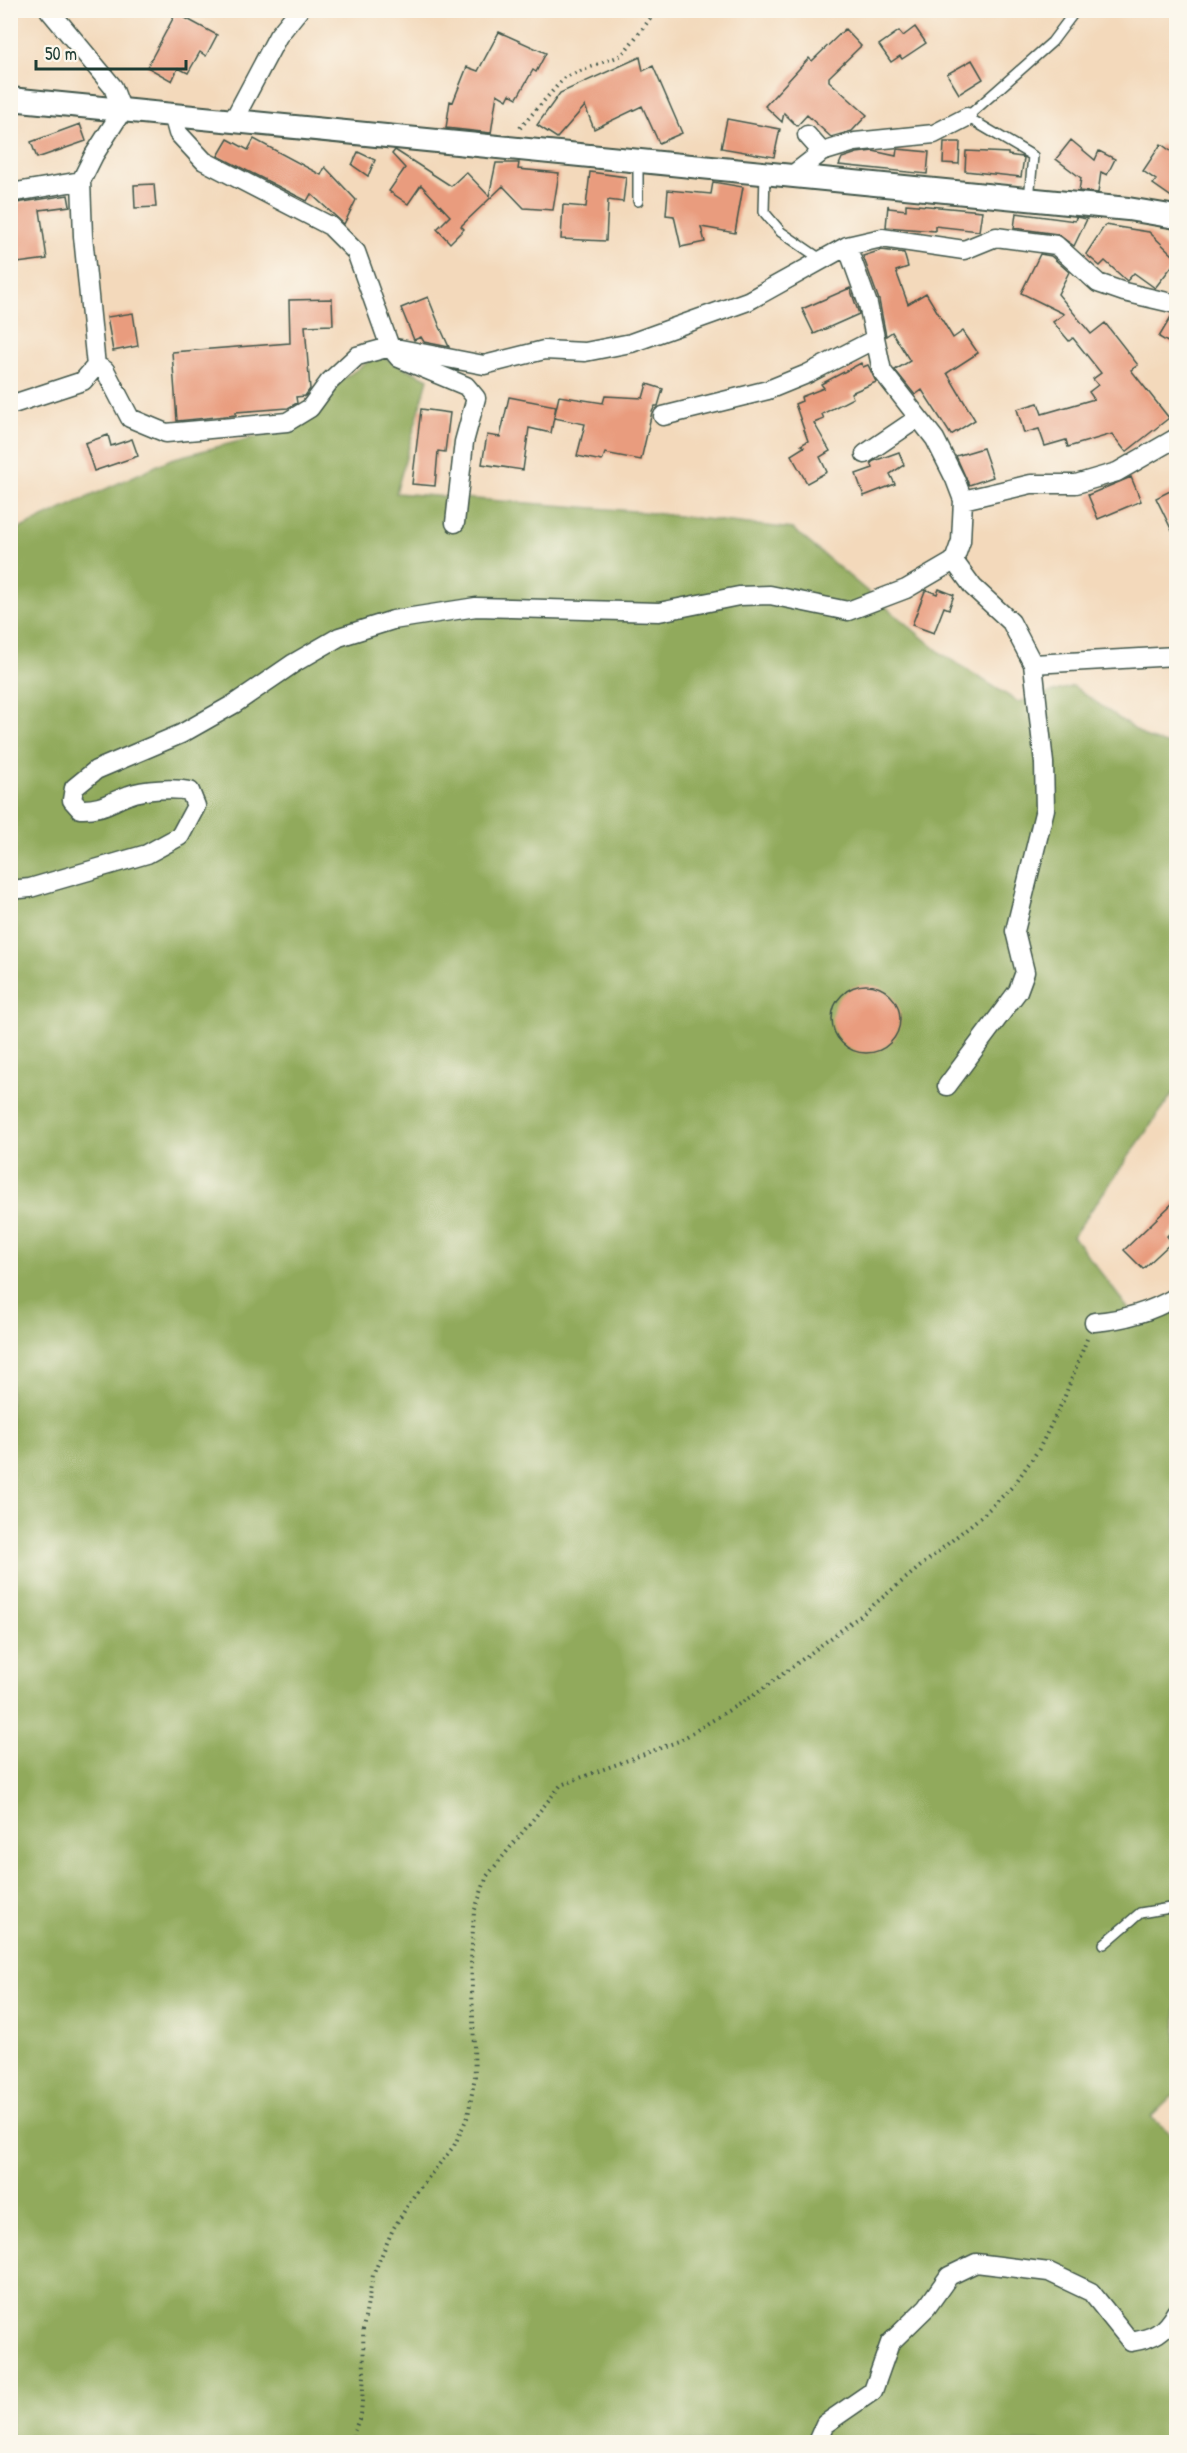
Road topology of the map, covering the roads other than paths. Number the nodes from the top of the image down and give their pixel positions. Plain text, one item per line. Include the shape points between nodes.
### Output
1 (49, 10) edge
2 (299, 10) edge
3 (1076, 10) edge
4 (10, 99) edge
5 (122, 111) junction
6 (173, 115) junction
7 (967, 117) junction
8 (233, 122) junction
9 (807, 135) dead end
10 (822, 152) junction
11 (638, 160) junction
12 (765, 173) junction
13 (791, 176) junction
14 (81, 181) junction
15 (10, 193) edge
16 (1029, 199) junction
17 (638, 201) dead end
18 (1176, 217) edge
19 (847, 246) junction
20 (822, 260) junction
21 (1176, 304) edge
22 (874, 339) junction
23 (390, 347) junction
24 (96, 366) junction
25 (10, 405) edge
26 (663, 416) dead end
27 (918, 418) junction
28 (1176, 438) edge
29 (865, 454) dead end
30 (963, 500) junction
31 (455, 523) dead end
32 (954, 561) junction
33 (1176, 656) edge
34 (1033, 664) junction
35 (10, 890) edge
36 (947, 1086) dead end
37 (1176, 1297) edge
38 (1094, 1322) road end
39 (1176, 1907) edge
40 (1104, 1944) dead end
41 (1176, 2312) edge
42 (817, 2442) edge

1 - 5 street via 113,87
2 - 8 street via 278,36
3 - 7 lane via 1052,42
4 - 5 street
5 - 6 street
5 - 14 street
6 - 8 street
6 - 23 street via 178,134 204,160 330,226 356,252
7 - 10 street via 934,134 855,142
7 - 16 lane via 1033,156
8 - 11 street
9 - 10 street
10 - 13 street
11 - 12 street
11 - 17 lane
12 - 13 street
12 - 20 lane via 764,212 781,232
13 - 16 street
14 - 15 street
14 - 24 street
16 - 18 street
19 - 20 street
19 - 21 street via 882,238 964,250 996,237 1056,245 1098,283
19 - 22 street via 868,304
20 - 23 street via 748,301 632,343 585,352 544,350 484,365
22 - 26 street via 768,390
22 - 27 street via 882,371
23 - 24 street via 357,357 329,382 309,408 287,422 166,433 130,417 105,370
23 - 31 street via 399,358 466,386 476,398 464,442
24 - 25 street via 83,381
27 - 29 street
27 - 30 street via 935,439
28 - 30 street via 1117,472 1076,484 1031,484
30 - 32 street via 961,541
32 - 34 street via 973,587 1011,622
32 - 35 street via 906,589 848,611 770,595 739,596 658,612 476,607 393,620 339,637 225,709 181,734 96,770 74,788 72,800 80,809 96,810 131,794 176,788 190,791 195,806 180,836 147,854 30,888
33 - 34 street
34 - 36 street via 1045,809 1015,931 1024,972 1018,991
37 - 38 street via 1115,1321
39 - 40 lane via 1140,1913
41 - 42 street via 1170,2323 1151,2339 1131,2342 1091,2292 1049,2272 976,2263 949,2276 927,2307 890,2343 873,2391 825,2424

